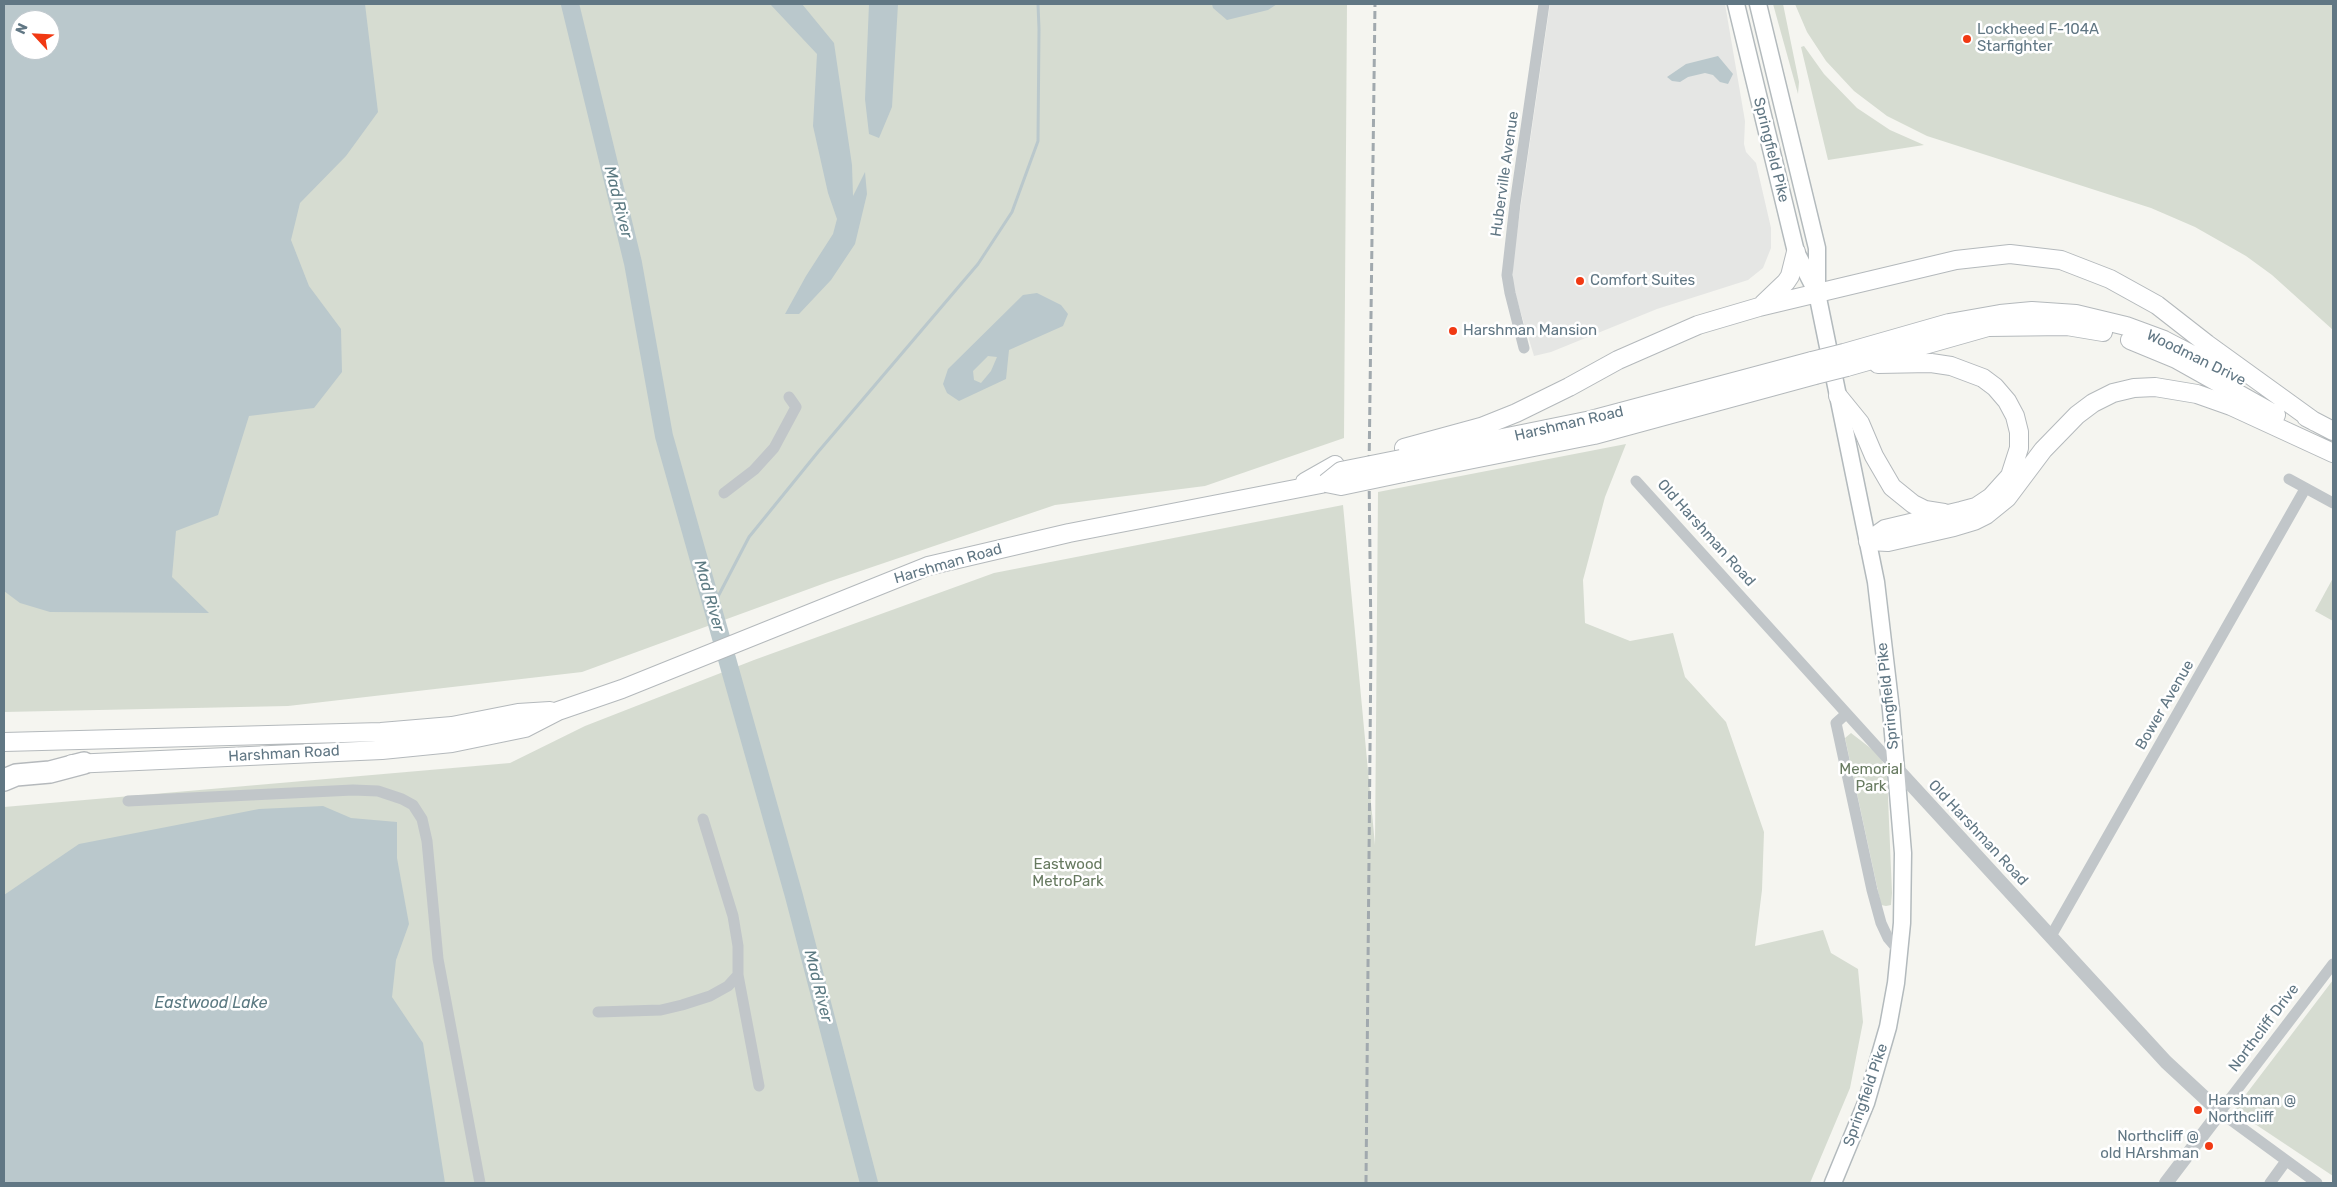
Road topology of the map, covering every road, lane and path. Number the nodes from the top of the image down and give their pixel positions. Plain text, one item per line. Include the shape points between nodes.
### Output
1 (1544, 4) edge
2 (1736, 4) edge
3 (1758, 4) edge
4 (1796, 252) junction
5 (1816, 293) junction
6 (1759, 307) junction
7 (1524, 348) dead end
8 (1850, 361) junction
9 (1838, 396) junction
10 (789, 397) dead end
11 (2315, 422) junction
12 (2333, 432) edge
13 (2333, 446) edge
14 (2333, 453) edge
15 (1403, 460) junction
16 (2289, 479) dead end
17 (1636, 481) dead end
18 (2305, 489) junction
19 (1291, 490) junction
20 (724, 493) dead end
21 (2333, 503) edge
22 (1962, 511) junction
23 (1868, 542) junction
24 (558, 711) junction
25 (1846, 714) junction
26 (4, 742) edge
27 (84, 763) junction
28 (4, 767) edge
29 (1896, 768) junction
30 (4, 780) edge
31 (128, 801) dead end
32 (703, 819) dead end
33 (2051, 936) junction
34 (1899, 951) junction
35 (2333, 964) edge
36 (738, 975) junction
37 (598, 1012) dead end
38 (759, 1086) dead end
39 (2220, 1112) junction
40 (2286, 1160) junction
41 (480, 1183) edge
42 (1833, 1183) edge
43 (2166, 1183) edge
44 (2270, 1183) edge
45 (2317, 1183) edge

1 - 7 street, Huberville Avenue via 1508,262 1510,293
2 - 4 main road, Springfield Pike
3 - 5 main road, Springfield Pike via 1817,248
4 - 5 main road, Springfield Pike
4 - 6 main road via 1786,282
5 - 6 main road
5 - 9 main road, Springfield Pike
5 - 11 main road via 1956,260 2010,254 2061,260 2110,279 2157,305
6 - 15 main road via 1698,326 1618,360 1569,387
8 - 11 main road, Woodman Drive via 1949,323 2032,311 2076,314 2126,326 2164,340
8 - 13 main road, Woodman Drive via 1988,327 2014,325 2089,329 2136,342 2176,359
8 - 15 main road, Harshman Road, bridge via 1813,368 1594,435
8 - 22 main road via 1951,366 1983,378 1995,386 2007,401 2015,416 2018,432 2016,462 2010,476 1991,497
9 - 22 main road via 1860,423 1884,476 1901,496 1925,510
9 - 23 main road, Springfield Pike
10 - 20 street via 796,407 774,448 754,470
11 - 12 main road, Woodman Drive
14 - 23 main road via 2231,406 2196,394 2155,387 2134,388 2113,393 2077,415 2043,450 2007,498 1974,521 1888,542
15 - 19 main road, Harshman Road, bridge via 1341,486 1326,483
15 - 19 main road via 1335,465
16 - 18 street
17 - 25 street, Old Harshman Road
18 - 21 street
18 - 33 street, Bower Avenue
19 - 24 main road, Harshman Road via 1069,533 944,562 897,577 622,689
22 - 23 main road via 1885,529
23 - 29 main road, Springfield Pike via 1880,618
24 - 26 main road, Harshman Road via 518,713 452,726 381,732
24 - 27 main road, Harshman Road via 525,728 452,743 382,750
25 - 29 street, Old Harshman Road
25 - 34 street via 1836,723 1872,890 1881,923
27 - 28 main road, Harshman Road
27 - 30 highway
29 - 33 street, Old Harshman Road
29 - 34 main road, Springfield Pike via 1903,853
31 - 41 street via 353,790 378,792 413,805 422,818 438,959
32 - 36 street via 733,916
33 - 39 street, Old Harshman Road via 2166,1062
34 - 42 main road, Springfield Pike via 1888,1027 1878,1065
35 - 39 street, Northcliff Drive
36 - 37 street via 728,986 710,996 682,1005 641,1012
36 - 38 street
39 - 40 street, Old Harshman Road
39 - 43 street, Northcliff Drive
40 - 44 street
40 - 45 street, Old Harshman Road

